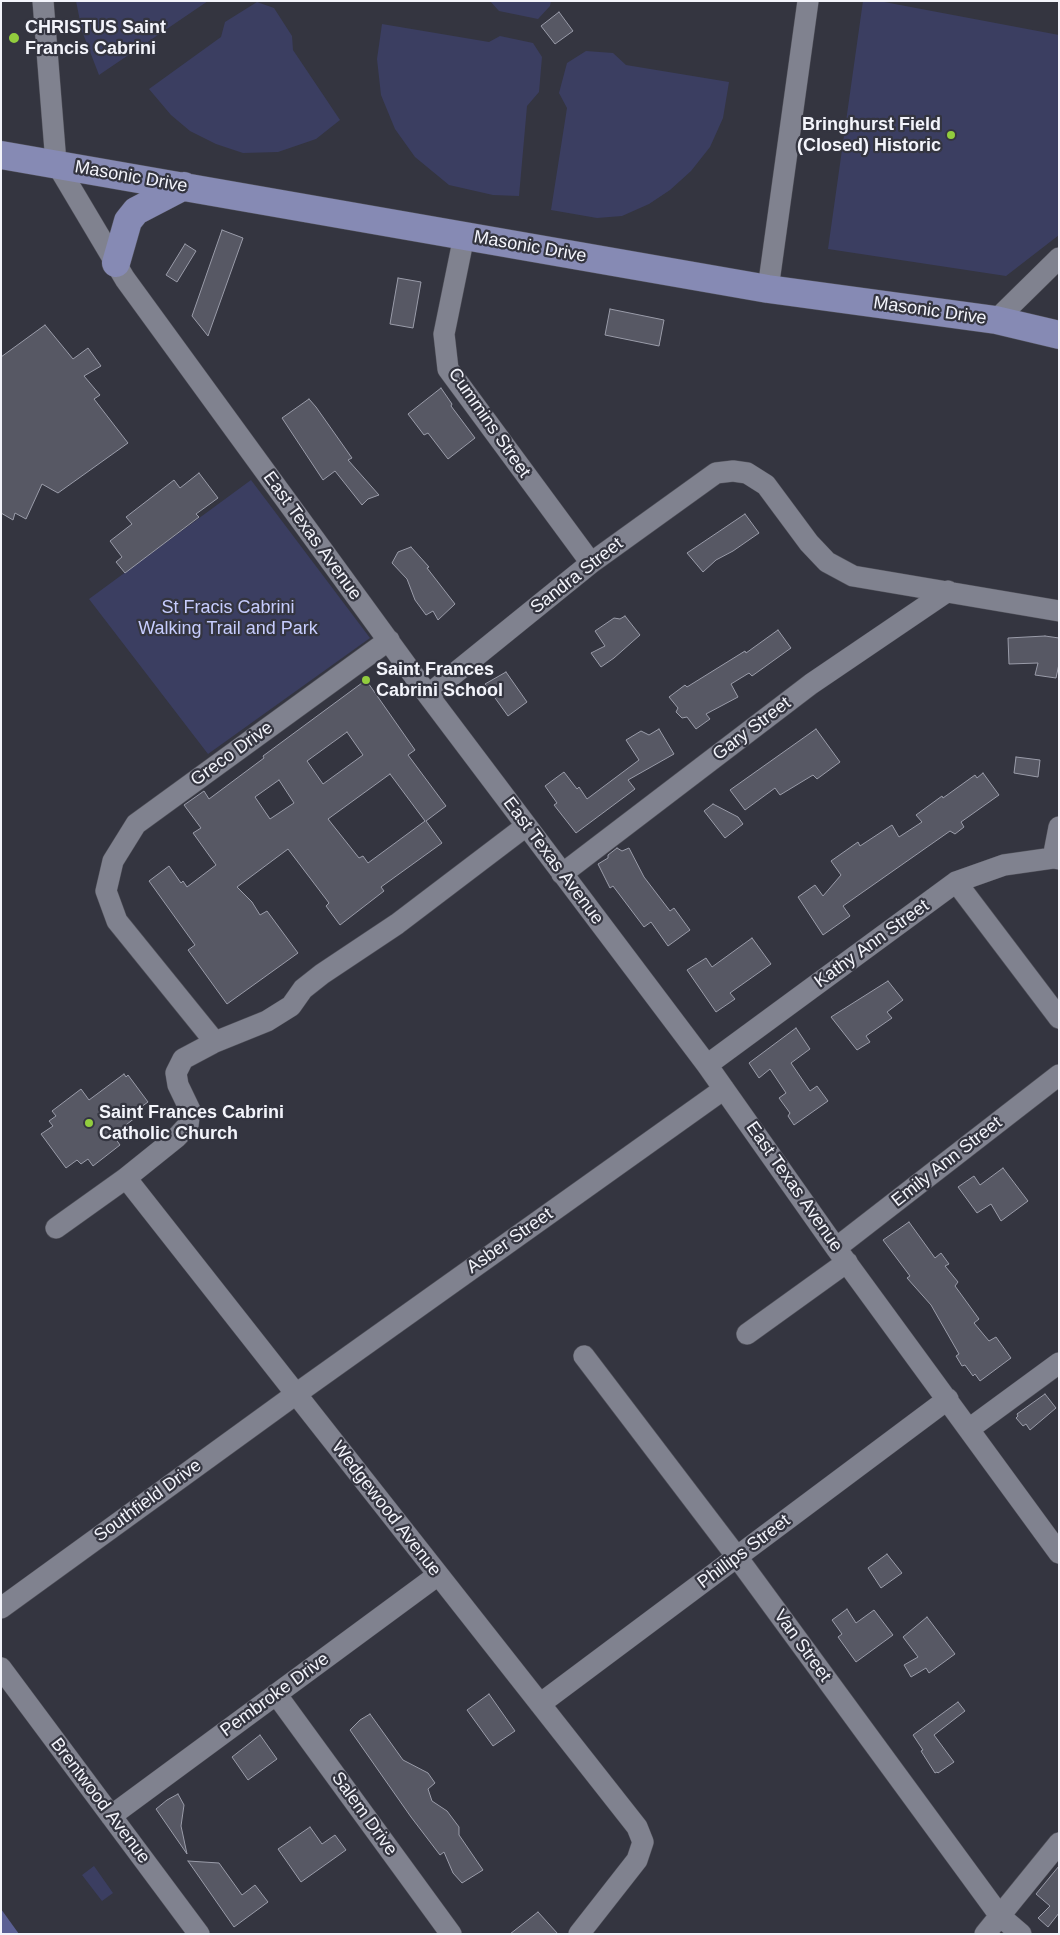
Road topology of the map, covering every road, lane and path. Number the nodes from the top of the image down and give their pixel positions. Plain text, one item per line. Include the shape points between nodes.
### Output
1 (42, 1) edge
2 (808, 1) edge
3 (1, 155) edge
4 (56, 164) junction
5 (184, 186) junction
6 (464, 236) junction
7 (1059, 258) edge
8 (116, 263) junction
9 (768, 289) junction
10 (996, 320) junction
11 (1059, 335) edge
12 (591, 563) junction
13 (948, 591) junction
14 (1059, 611) edge
15 (389, 640) junction
16 (428, 695) junction
17 (526, 826) junction
18 (1059, 826) edge
19 (1056, 859) edge
20 (562, 874) junction
21 (956, 882) junction
22 (1059, 1018) edge
23 (214, 1042) junction
24 (707, 1065) junction
25 (1059, 1075) edge
26 (724, 1089) junction
27 (126, 1178) junction
28 (56, 1228) dead end
29 (841, 1255) junction
30 (747, 1334) dead end
31 (584, 1356) dead end
32 (1059, 1363) edge
33 (296, 1394) junction
34 (948, 1399) junction
35 (969, 1429) junction
36 (1059, 1553) edge
37 (737, 1557) junction
38 (438, 1575) junction
39 (1, 1608) edge
40 (1, 1668) edge
41 (276, 1694) junction
42 (540, 1704) junction
43 (111, 1816) junction
44 (1059, 1843) edge
45 (1000, 1916) junction
46 (199, 1934) edge
47 (451, 1934) edge
48 (579, 1934) edge
49 (985, 1934) edge
50 (1021, 1934) edge

1 - 4 street
2 - 9 street
3 - 4 main road, Masonic Drive
4 - 5 main road, Masonic Drive
4 - 8 street, East Texas Avenue
5 - 6 main road, Masonic Drive
5 - 8 main road via 136,211 128,221
6 - 9 main road, Masonic Drive
6 - 12 street, Cummins Street via 444,334 448,369
7 - 10 street
8 - 15 street, East Texas Avenue
9 - 10 main road, Masonic Drive
10 - 11 main road, Masonic Drive
12 - 13 street, Sandra Street via 716,473 733,471 747,473 766,484 827,562 853,576
12 - 16 street, Sandra Street
13 - 14 street
13 - 20 street, Gary Street via 811,684
15 - 16 street, East Texas Avenue
15 - 23 street, Greco Drive via 136,824 113,860 106,891 117,921
16 - 17 street, East Texas Avenue
17 - 20 street, East Texas Avenue
17 - 23 street via 404,919 322,974 303,989 291,1006 266,1021
18 - 19 street
19 - 21 street, Kathy Ann Street via 1004,865
20 - 24 street, East Texas Avenue
21 - 22 street
21 - 24 street, Kathy Ann Street
23 - 27 street via 183,1059 176,1073 190,1110 188,1125 177,1138
24 - 26 street, East Texas Avenue
25 - 29 street, Emily Ann Street
26 - 29 street, East Texas Avenue
26 - 33 street, Asber Street
27 - 28 street
27 - 33 street, Wedgewood Avenue
29 - 30 street
29 - 34 street, East Texas Avenue
31 - 37 street, Van Street
32 - 35 street
33 - 38 street, Wedgewood Avenue
33 - 39 street, Southfield Drive
34 - 35 street, East Texas Avenue
34 - 37 street, Phillips Street
35 - 36 street, East Texas Avenue
37 - 42 street, Phillips Street
37 - 45 street, Van Street
38 - 41 street, Pembroke Drive
38 - 42 street, Wedgewood Avenue
40 - 43 street, Brentwood Avenue
41 - 43 street, Pembroke Drive
41 - 47 street, Salem Drive
42 - 48 street, Wedgewood Avenue via 637,1827 643,1842 637,1860
43 - 46 street, Brentwood Avenue
44 - 45 street
45 - 49 street
45 - 50 street, Van Street

